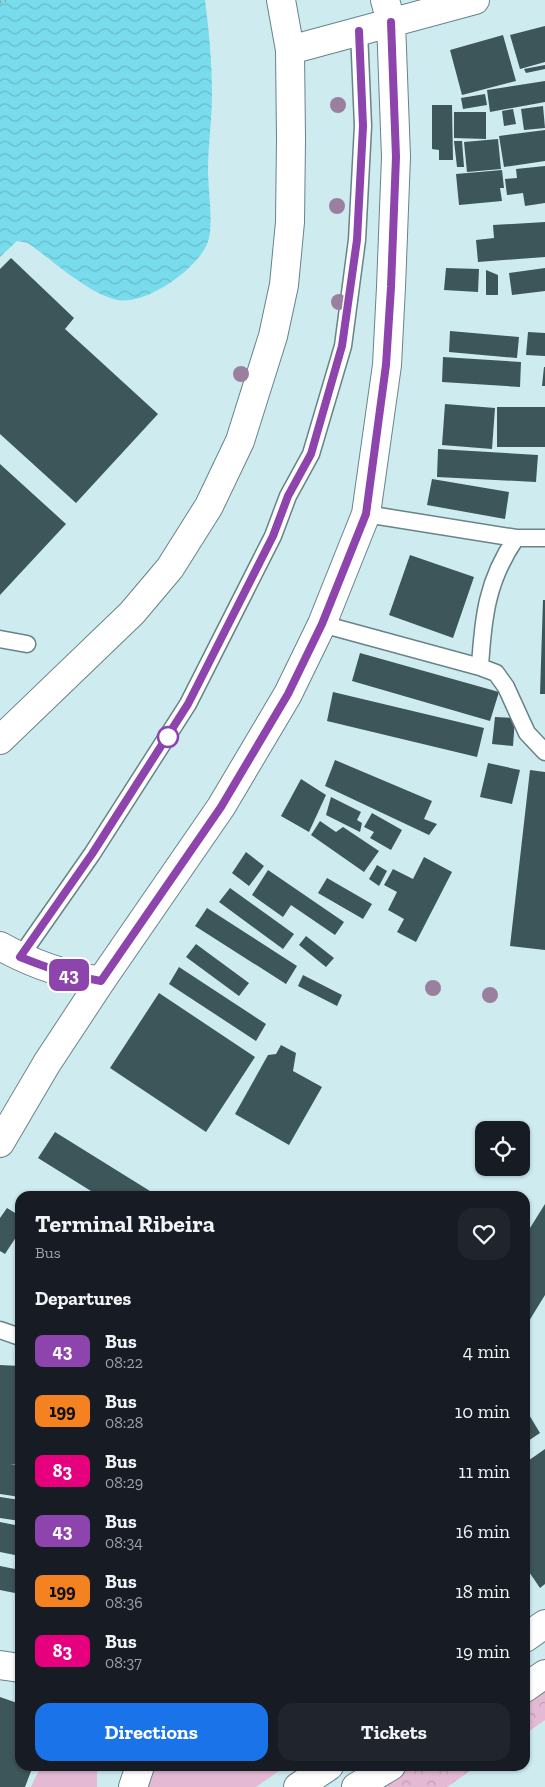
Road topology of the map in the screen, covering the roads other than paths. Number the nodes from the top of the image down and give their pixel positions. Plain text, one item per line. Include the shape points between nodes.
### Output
1 (281, 0) edge
2 (475, 0) edge
3 (388, 11) edge
4 (359, 31) junction
5 (290, 50) junction
6 (366, 514) junction
7 (516, 538) junction
8 (545, 538) edge
9 (322, 624) junction
10 (0, 639) edge
11 (27, 644) dead end
12 (480, 667) junction
13 (0, 740) edge
14 (545, 752) edge
15 (10, 952) edge
16 (101, 981) junction
17 (0, 1142) edge
18 (0, 1330) edge
19 (15, 1334) edge
20 (545, 1624) edge
21 (530, 1634) edge
22 (0, 1665) edge
23 (15, 1667) edge
24 (545, 1674) edge
25 (530, 1684) edge
26 (139, 1771) edge
27 (383, 1771) edge
28 (134, 1787) edge
29 (356, 1787) edge

1 - 5 main road
2 - 3 main road
3 - 4 main road
3 - 6 main road via 396,157 391,287 386,365
4 - 5 main road
4 - 15 lane via 363,126 357,240 342,346 311,454 188,704 97,846
5 - 13 main road via 290,222 284,285 240,441 209,506 170,568 132,613
6 - 7 lane
6 - 9 main road
7 - 8 lane
7 - 12 lane via 503,556 489,594 482,624
9 - 12 lane
9 - 16 main road via 288,694 226,799
10 - 11 lane
12 - 14 lane via 496,673 527,733
15 - 16 main road via 73,976
16 - 17 main road
18 - 19 lane
20 - 21 main road
22 - 23 main road
24 - 25 main road
26 - 28 main road
27 - 29 main road

